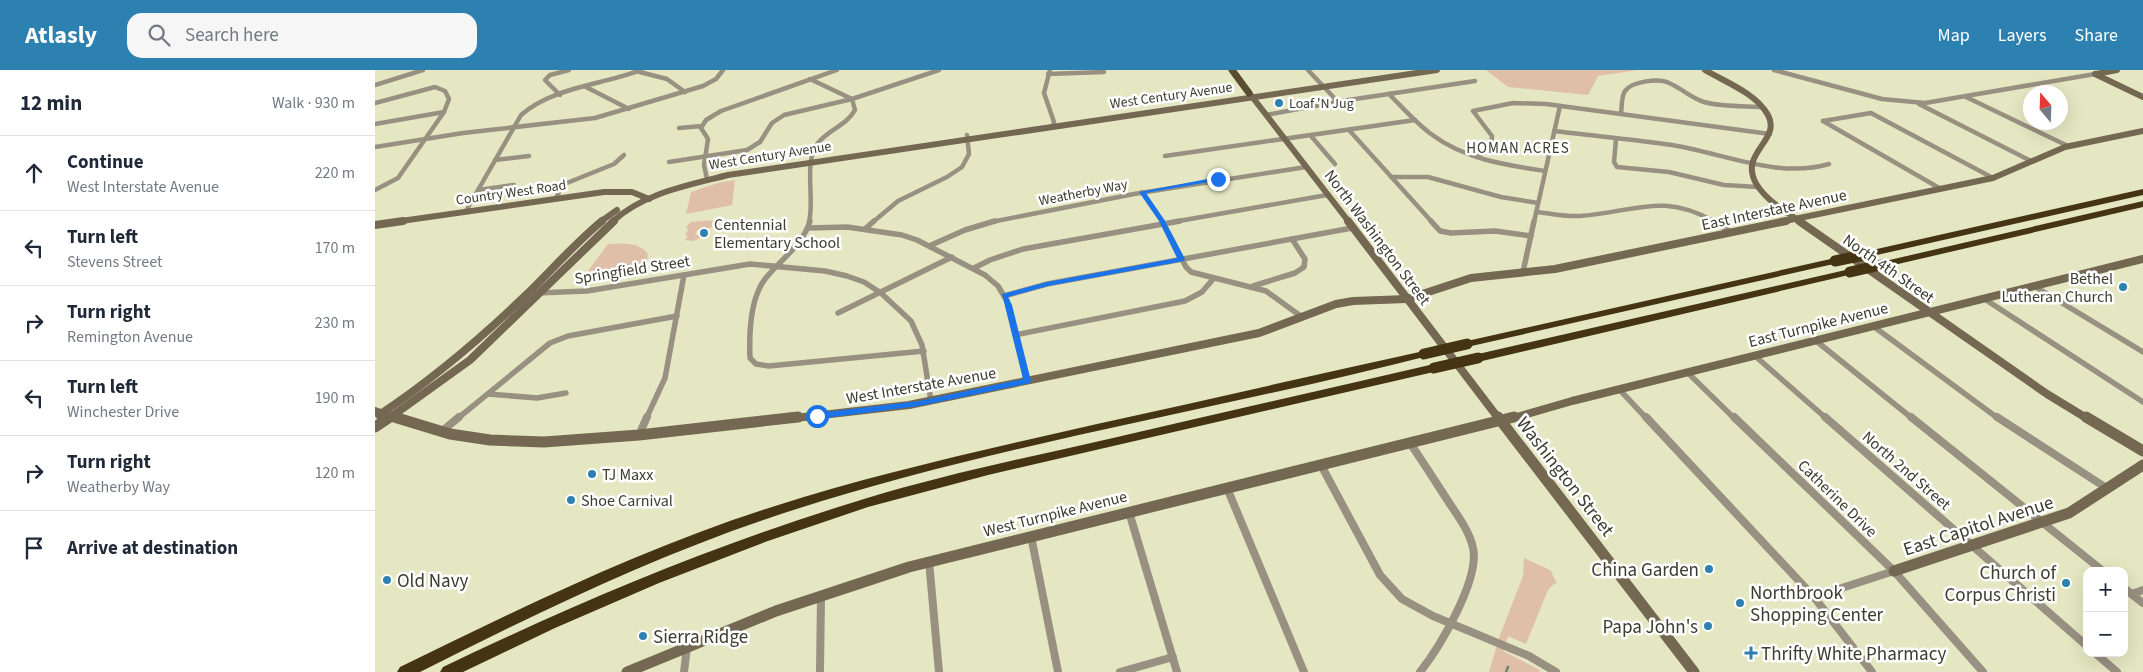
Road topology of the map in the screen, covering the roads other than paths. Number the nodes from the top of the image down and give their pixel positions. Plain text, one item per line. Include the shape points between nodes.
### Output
1 (423, 70) edge
2 (569, 70) edge
3 (630, 70) edge
4 (723, 70) edge
5 (837, 70) edge
6 (939, 70) edge
7 (1231, 70) edge
8 (1308, 70) edge
9 (1316, 70) edge
10 (1410, 70) edge
11 (1437, 70) edge
12 (1705, 70) edge
13 (1774, 70) edge
14 (2117, 70) edge
15 (639, 71) edge
16 (1049, 72) edge
17 (1104, 72) dead end
18 (2095, 74) junction
19 (810, 79) junction
20 (1475, 81) dead end
21 (375, 85) edge
22 (1322, 85) junction
23 (586, 88) junction
24 (685, 92) junction
25 (1389, 94) junction
26 (560, 95) junction
27 (1251, 95) junction
28 (1966, 97) junction
29 (2143, 97) edge
30 (852, 99) junction
31 (1338, 102) junction
32 (375, 103) edge
33 (1917, 103) junction
34 (1560, 106) junction
35 (1762, 107) junction
36 (629, 109) junction
37 (444, 112) junction
38 (1621, 114) junction
39 (1267, 116) junction
40 (1415, 120) junction
41 (375, 124) edge
42 (1054, 124) junction
43 (514, 126) junction
44 (702, 126) junction
45 (679, 128) dead end
46 (1349, 130) junction
47 (1554, 131) junction
48 (2143, 131) edge
49 (1770, 134) junction
50 (1311, 136) junction
51 (967, 137) junction
52 (426, 138) junction
53 (1616, 138) junction
54 (1285, 140) junction
55 (2068, 146) junction
56 (375, 147) edge
57 (624, 155) dead end
58 (529, 156) dead end
59 (1165, 156) dead end
60 (705, 157) junction
61 (1477, 157) junction
62 (495, 160) junction
63 (812, 160) junction
64 (1751, 161) junction
65 (2031, 161) junction
66 (669, 162) dead end
67 (1335, 164) dead end
68 (1829, 164) dead end
69 (1305, 167) junction
70 (1545, 171) junction
71 (707, 177) junction
72 (1391, 177) junction
73 (1993, 178) junction
74 (514, 185) dead end
75 (1758, 187) junction
76 (1941, 188) junction
77 (375, 190) edge
78 (478, 190) junction
79 (1142, 192) junction
80 (2143, 192) edge
81 (1327, 195) junction
82 (646, 197) junction
83 (556, 198) junction
84 (1538, 203) junction
85 (2143, 204) edge
86 (466, 211) junction
87 (1536, 212) junction
88 (1795, 219) junction
89 (1164, 224) junction
90 (375, 225) edge
91 (807, 228) junction
92 (1352, 228) junction
93 (865, 229) junction
94 (1731, 232) junction
95 (1531, 236) junction
96 (1292, 239) junction
97 (929, 246) junction
98 (952, 257) junction
99 (1182, 259) junction
100 (2143, 259) edge
101 (778, 266) junction
102 (974, 268) junction
103 (1523, 272) junction
104 (684, 275) junction
105 (1214, 278) junction
106 (2034, 286) junction
107 (1252, 287) junction
108 (881, 292) junction
109 (540, 293) junction
110 (527, 294) junction
111 (1004, 296) junction
112 (1983, 298) junction
113 (1407, 299) junction
114 (1929, 312) junction
115 (837, 313) dead end
116 (677, 316) junction
117 (1301, 317) junction
118 (1873, 326) junction
119 (1015, 335) junction
120 (1815, 340) junction
121 (924, 351) junction
122 (2143, 352) edge
123 (1753, 355) junction
124 (1687, 372) junction
125 (1027, 381) junction
126 (1619, 389) junction
127 (566, 393) dead end
128 (487, 394) junction
129 (931, 401) junction
130 (2143, 402) edge
131 (381, 415) edge
132 (1501, 421) junction
133 (375, 427) edge
134 (441, 432) junction
135 (639, 435) junction
136 (1410, 444) junction
137 (2143, 451) edge
138 (1321, 465) junction
139 (2143, 465) edge
140 (1227, 488) junction
141 (2108, 489) junction
142 (1129, 512) junction
143 (2043, 523) junction
144 (1031, 536) junction
145 (1971, 546) junction
146 (929, 561) junction
147 (2098, 567) edge
148 (1894, 571) junction
149 (2143, 590) edge
150 (2128, 591) edge
151 (2132, 594) junction
152 (821, 595) junction
153 (1814, 597) junction
154 (2143, 603) edge
155 (1450, 623) junction
156 (2083, 643) edge
157 (687, 646) junction
158 (1173, 657) junction
159 (2100, 657) edge
160 (405, 672) edge
161 (448, 672) edge
162 (627, 672) edge
163 (684, 672) edge
164 (820, 672) edge
165 (939, 672) edge
166 (1058, 672) edge
167 (1120, 672) edge
168 (1177, 672) edge
169 (1304, 672) edge
170 (1420, 672) edge
171 (1556, 672) edge
172 (1694, 672) edge
173 (1872, 672) edge
174 (1983, 672) edge
175 (2117, 672) edge

1 - 21 street
2 - 26 street via 545,79
3 - 15 street
4 - 24 street via 713,81
5 - 19 street
6 - 30 street
7 - 27 main road, North Washington Street
8 - 9 street
8 - 22 street
10 - 22 street
11 - 22 street
12 - 35 street
13 - 33 street via 1882,100
14 - 18 street
15 - 23 street
15 - 24 street via 665,79
16 - 17 street
16 - 42 street via 1044,96
18 - 28 street
18 - 29 street
19 - 30 street
19 - 44 street via 721,111 709,117
20 - 25 street
22 - 27 street, West Century Avenue
22 - 31 street
23 - 26 street
23 - 36 street via 596,96 618,101
24 - 36 street
25 - 31 street
25 - 40 street
26 - 43 street via 527,109
27 - 39 street, North Washington Street
27 - 42 street, West Century Avenue
28 - 33 street
28 - 55 street
30 - 60 street via 784,115 774,121 755,146
30 - 63 street via 853,115 820,140
31 - 39 street
32 - 37 street via 437,88 445,91 449,99
33 - 65 street
34 - 38 street
34 - 47 street
34 - 61 street via 1517,103 1475,110 1473,113 1489,129 1492,138 1488,148
35 - 38 street via 1707,103 1662,80 1628,88
35 - 49 street via 1771,122
36 - 43 street via 589,118
37 - 41 street
37 - 52 street
38 - 49 street
39 - 54 street, North Washington Street
40 - 46 street
40 - 61 street via 1441,141
42 - 51 street, West Century Avenue
43 - 52 street
43 - 62 street
44 - 45 street
44 - 60 street via 708,139
46 - 50 street
46 - 72 street
47 - 53 street
47 - 70 street
48 - 55 street, East Interstate Avenue
49 - 64 street
50 - 54 street
50 - 67 street
51 - 63 street, West Century Avenue
51 - 93 street via 969,154 962,167 898,201
52 - 56 street
52 - 77 street via 398,178
53 - 64 street via 1674,145
53 - 75 street via 1614,162 1617,167
54 - 59 street
54 - 69 street, North Washington Street
55 - 65 street, East Interstate Avenue
57 - 83 street via 614,164 567,183
58 - 62 street
60 - 66 street
60 - 71 street
61 - 70 street
62 - 78 street
63 - 71 street, West Century Avenue
63 - 91 street via 812,210
64 - 68 street via 1802,169 1817,169
64 - 75 street, North 4th Street via 1752,175
65 - 73 street, East Interstate Avenue
69 - 79 street, Weatherby Way
69 - 81 street, North Washington Street
70 - 84 street
71 - 82 street, West Century Avenue
72 - 84 street via 1435,177 1489,194
72 - 95 street via 1440,231
73 - 76 street, East Interstate Avenue
73 - 76 street via 1869,112 1823,121
74 - 78 street
75 - 88 street, North 4th Street
76 - 88 street, East Interstate Avenue
78 - 86 street
79 - 89 street
79 - 97 street, Weatherby Way via 992,221 957,232
80 - 160 highway, bridge via 973,456 875,481 715,534 596,582
81 - 89 street
81 - 92 street, North Washington Street
82 - 83 street, Country West Road via 612,191
82 - 109 street, West Century Avenue via 610,223
82 - 110 street, West Century Avenue via 619,209 597,225
83 - 86 street, Country West Road
84 - 87 street
85 - 161 highway, bridge via 970,475 860,505 750,541 662,575
86 - 90 street, Country West Road
87 - 94 street via 1579,216 1642,205 1665,205 1701,214
87 - 95 street
88 - 94 street, East Interstate Avenue
88 - 114 street, North 4th Street
89 - 99 street
89 - 102 street via 1023,249
91 - 93 street via 839,226
91 - 101 street
92 - 96 street
92 - 113 street, North Washington Street
93 - 97 street via 902,235
94 - 103 street, East Interstate Avenue via 1555,269
95 - 103 street
96 - 99 street
96 - 107 street via 1305,259 1304,267
97 - 98 street
98 - 102 street
98 - 108 street
99 - 105 street via 1191,272
99 - 111 street via 1047,284
100 - 106 street, East Turnpike Avenue
101 - 104 street, Springfield Street via 745,265
101 - 108 street, Springfield Street via 847,276
101 - 121 street via 763,281 757,294 750,354 752,362 769,366
102 - 111 street via 995,282
103 - 113 street, East Interstate Avenue via 1465,279
104 - 109 street, Springfield Street via 587,291
104 - 116 street
105 - 107 street
105 - 119 street via 1202,292 1185,301
106 - 112 street, East Turnpike Avenue
106 - 122 street
107 - 117 street via 1273,295
108 - 115 street
108 - 121 street, Springfield Street via 911,321
109 - 110 street, Springfield Street
109 - 131 street, West Century Avenue via 470,360
110 - 131 street, West Century Avenue via 461,356
111 - 119 street
112 - 114 street, East Turnpike Avenue
112 - 130 street
113 - 117 street, West Interstate Avenue via 1344,302
113 - 132 street, North Washington Street
114 - 118 street, East Turnpike Avenue
114 - 137 street, North 4th Street via 2060,402
116 - 128 street via 556,340
116 - 135 street via 665,378
117 - 125 street, West Interstate Avenue via 1259,333
118 - 120 street, East Turnpike Avenue
118 - 141 street via 2010,428
119 - 125 street
120 - 123 street, East Turnpike Avenue
120 - 143 street
121 - 129 street, Springfield Street
123 - 124 street, East Turnpike Avenue
123 - 145 street, North 2nd Street
124 - 126 street, East Turnpike Avenue
124 - 148 street, Catherine Drive
125 - 129 street, West Interstate Avenue
126 - 132 street, East Turnpike Avenue
126 - 153 street
127 - 128 street via 531,400
128 - 134 street
129 - 135 street, West Interstate Avenue via 868,411
131 - 133 street, West Century Avenue
131 - 134 street, West Interstate Avenue
132 - 136 street, West Turnpike Avenue
132 - 172 street, Washington Street
134 - 135 street, West Interstate Avenue via 531,442
136 - 138 street, West Turnpike Avenue
136 - 155 street via 1472,543 1473,568
138 - 140 street, West Turnpike Avenue
138 - 155 street via 1386,583 1412,606
139 - 141 street, East Capitol Avenue
140 - 142 street, West Turnpike Avenue
140 - 169 street
141 - 143 street, East Capitol Avenue via 2069,513
142 - 144 street, West Turnpike Avenue
142 - 158 street
143 - 145 street, East Capitol Avenue
143 - 147 street
144 - 146 street, West Turnpike Avenue
144 - 166 street
145 - 148 street, East Capitol Avenue
145 - 156 street, North 2nd Street
146 - 152 street, West Turnpike Avenue
146 - 165 street
148 - 153 street, East Capitol Avenue
148 - 174 street, Catherine Drive
149 - 151 street
150 - 151 street
151 - 154 street
152 - 157 street, West Turnpike Avenue
152 - 164 street
153 - 173 street
155 - 170 street via 1439,647
155 - 171 street via 1518,650
157 - 162 street, West Turnpike Avenue
157 - 163 street
158 - 167 street
158 - 168 street
159 - 175 street

